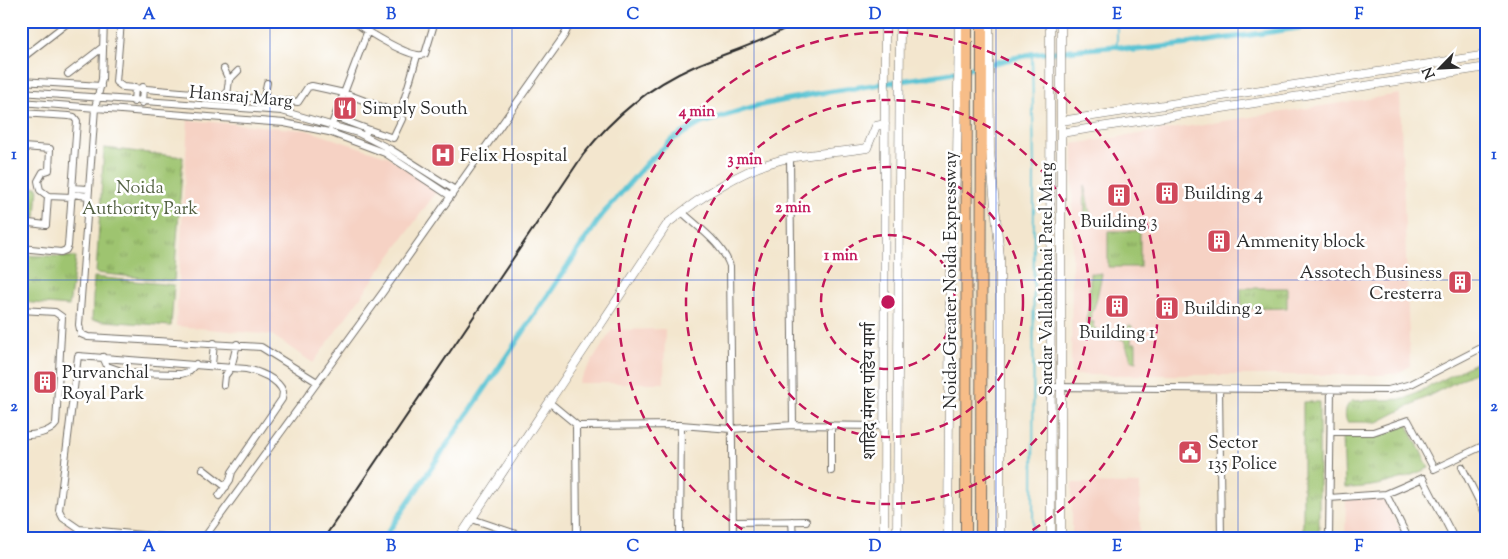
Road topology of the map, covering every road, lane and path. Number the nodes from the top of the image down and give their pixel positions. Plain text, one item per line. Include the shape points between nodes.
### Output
1 (70, 21) edge
2 (104, 21) edge
3 (121, 21) edge
4 (353, 21) edge
5 (435, 21) edge
6 (572, 21) edge
7 (885, 21) edge
8 (900, 21) edge
9 (959, 21) edge
10 (967, 21) edge
11 (982, 21) edge
12 (990, 21) edge
13 (1050, 21) edge
14 (1061, 21) edge
15 (368, 30) junction
16 (103, 47) junction
17 (417, 56) junction
18 (1487, 56) edge
19 (21, 59) edge
20 (1487, 67) edge
21 (224, 69) dead end
22 (238, 70) dead end
23 (68, 74) dead end
24 (229, 80) junction
25 (21, 81) edge
26 (267, 83) dead end
27 (101, 86) junction
28 (135, 87) junction
29 (143, 88) junction
30 (21, 92) edge
31 (344, 93) junction
32 (227, 95) junction
33 (96, 98) junction
34 (264, 98) junction
35 (21, 102) edge
36 (134, 102) junction
37 (142, 102) junction
38 (95, 108) junction
39 (21, 113) edge
40 (986, 113) junction
41 (334, 116) junction
42 (962, 117) junction
43 (402, 120) dead end
44 (1061, 121) junction
45 (885, 122) junction
46 (331, 125) junction
47 (368, 129) junction
48 (330, 132) junction
49 (1061, 133) junction
50 (365, 136) junction
51 (790, 158) junction
52 (21, 182) edge
53 (455, 190) junction
54 (88, 192) junction
55 (72, 193) junction
56 (21, 194) edge
57 (48, 196) junction
58 (450, 196) junction
59 (885, 208) junction
60 (899, 210) junction
61 (682, 212) junction
62 (21, 222) edge
63 (21, 248) edge
64 (21, 310) edge
65 (214, 342) junction
66 (236, 344) junction
67 (1487, 345) edge
68 (103, 357) junction
69 (196, 364) junction
70 (212, 365) junction
71 (231, 368) junction
72 (317, 382) junction
73 (224, 385) dead end
74 (1050, 387) junction
75 (1061, 387) junction
76 (1219, 388) junction
77 (1331, 389) junction
78 (549, 402) junction
79 (576, 425) junction
80 (681, 425) junction
81 (793, 425) junction
82 (831, 425) junction
83 (884, 426) junction
84 (730, 429) junction
85 (1331, 432) junction
86 (21, 435) edge
87 (1487, 444) edge
88 (1462, 466) dead end
89 (203, 469) dead end
90 (831, 471) dead end
91 (228, 484) junction
92 (239, 490) junction
93 (1386, 494) junction
94 (219, 496) dead end
95 (1329, 498) junction
96 (1487, 517) edge
97 (472, 519) junction
98 (792, 521) junction
99 (806, 521) dead end
100 (733, 522) junction
101 (164, 537) edge
102 (204, 538) edge
103 (459, 538) edge
104 (528, 538) edge
105 (577, 538) edge
106 (680, 538) edge
107 (733, 538) edge
108 (793, 538) edge
109 (884, 538) edge
110 (897, 538) edge
111 (948, 538) edge
112 (966, 538) edge
113 (980, 538) edge
114 (1000, 538) edge
115 (1051, 538) edge
116 (1061, 538) edge
117 (1221, 538) edge
118 (1329, 538) edge
119 (1408, 538) edge
120 (1454, 538) edge

1 - 19 street
2 - 16 street
3 - 28 street via 116,82 120,86
4 - 15 street
5 - 17 street via 425,54
6 - 53 street
7 - 45 street, शाहिद मंगल पांडेय मार्ग
8 - 60 street
9 - 42 street
10 - 42 highway, Noida-Greater Noida Expressway
11 - 40 highway, Noida-Greater Noida Expressway
12 - 40 street
13 - 74 street, Sardar Vallabhbhai Patel Marg
14 - 44 street, Sardar Vallabhbhai Patel Marg
15 - 17 street via 398,49
15 - 31 street
16 - 23 street
16 - 27 street
17 - 31 street via 400,114
18 - 44 street
20 - 49 street
21 - 24 street
22 - 24 street
24 - 32 street
25 - 27 street
26 - 34 street
27 - 33 street
28 - 29 street
28 - 36 street
29 - 32 street
29 - 37 street
30 - 33 street, Hansraj Marg
31 - 34 street via 310,86 298,102
31 - 41 street
32 - 34 street
33 - 36 street, Hansraj Marg
33 - 38 street
35 - 38 street, Hansraj Marg
36 - 37 street, Hansraj Marg
37 - 46 street, Hansraj Marg via 282,111
38 - 48 street, Hansraj Marg via 284,123
38 - 54 street
39 - 55 street via 74,117 77,121
40 - 113 highway, Noida-Greater Noida Expressway
40 - 114 street via 1000,258
41 - 46 street
41 - 47 street
42 - 111 street via 950,268
42 - 112 highway, Noida-Greater Noida Expressway
43 - 47 street via 393,138
44 - 49 street, Sardar Vallabhbhai Patel Marg
45 - 51 street via 876,126 868,148
45 - 59 street, शाहिद मंगल पांडेय मार्ग
46 - 48 street
46 - 50 street, Hansraj Marg
47 - 50 street
48 - 58 street, Hansraj Marg via 385,153
49 - 75 street, Sardar Vallabhbhai Patel Marg
50 - 53 street, Hansraj Marg via 390,148
51 - 61 street via 739,177 695,201
51 - 81 street
52 - 56 street
52 - 57 street via 23,147 50,149 49,170 43,172 38,181 40,190
53 - 58 street
54 - 55 street
54 - 65 street via 81,334 88,337
55 - 57 street
55 - 63 street via 66,250
57 - 62 street via 46,225
58 - 72 street
59 - 60 street
59 - 83 street, शाहिद मंगल पांडेय मार्ग
60 - 110 street
61 - 78 street via 668,223
61 - 84 street via 716,243 730,266
64 - 86 street via 55,312 62,317 56,424 52,429
65 - 66 street
65 - 70 street
66 - 71 street
66 - 72 street via 266,348
67 - 77 street via 1399,389
68 - 69 street
68 - 69 street via 106,366 127,373 181,374
68 - 101 street via 77,357 59,510 63,518 79,528
69 - 70 street
70 - 71 street
71 - 73 street
71 - 91 street via 260,372 280,386 283,392 271,416 232,472
72 - 92 street
74 - 75 street
74 - 115 street, Sardar Vallabhbhai Patel Marg
75 - 76 street
75 - 116 street, Sardar Vallabhbhai Patel Marg
76 - 77 street
76 - 117 street
77 - 85 street
78 - 79 street
78 - 97 street
79 - 80 street
79 - 105 street
80 - 84 street
80 - 106 street
81 - 82 street
81 - 84 street
82 - 83 street
82 - 90 street
83 - 109 street, शाहिद मंगल पांडेय मार्ग
84 - 100 street
85 - 87 street via 1373,432 1408,420 1434,468
85 - 95 street
88 - 96 street
89 - 91 street
91 - 92 street
91 - 94 street
92 - 102 street
93 - 95 street
93 - 119 street
93 - 120 street via 1423,478
95 - 118 street
97 - 103 street
97 - 104 street
98 - 99 street
98 - 100 street
98 - 108 street
100 - 107 street

